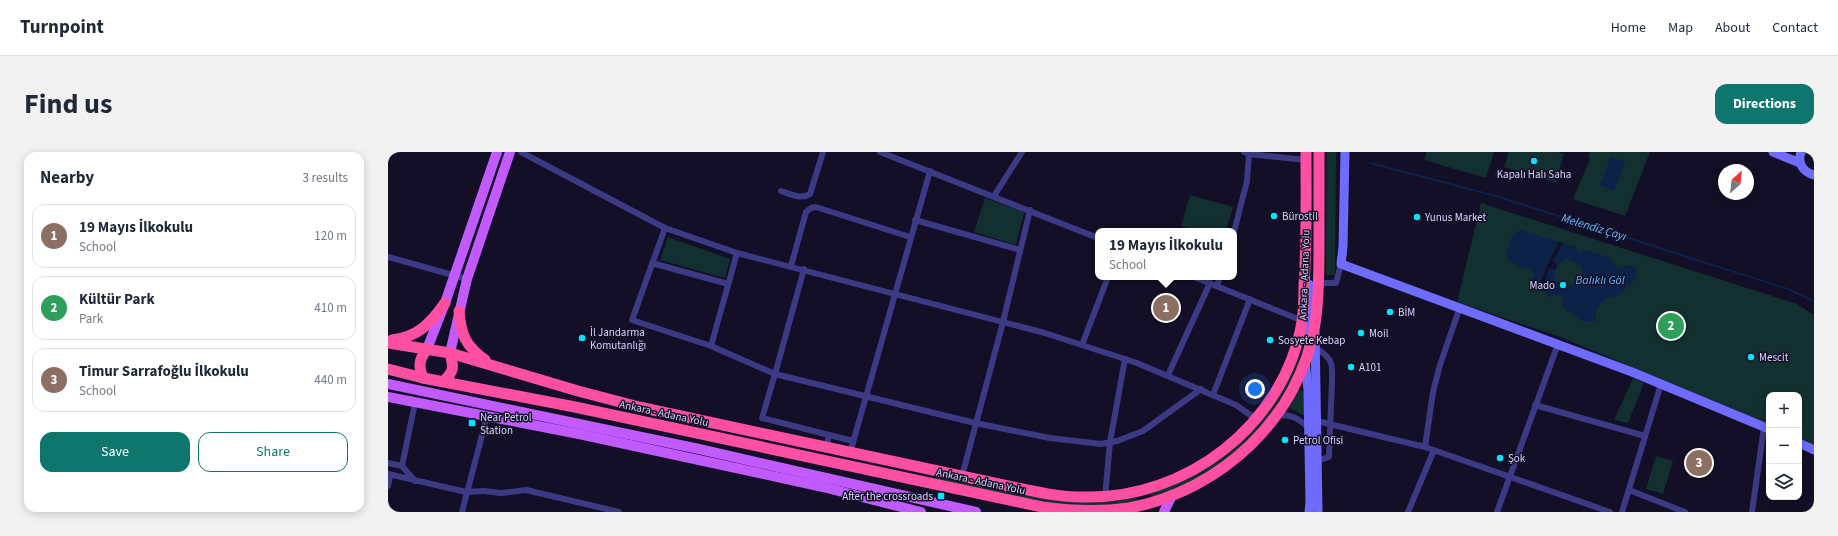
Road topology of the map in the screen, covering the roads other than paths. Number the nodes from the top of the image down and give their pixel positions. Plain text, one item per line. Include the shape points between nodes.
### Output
1 (497, 152) edge
2 (510, 152) edge
3 (521, 152) edge
4 (823, 152) edge
5 (880, 152) edge
6 (1022, 152) edge
7 (1319, 152) edge
8 (1345, 152) edge
9 (1773, 152) edge
10 (1801, 152) edge
11 (1247, 153) edge
12 (1306, 156) edge
13 (1800, 163) junction
14 (930, 171) junction
15 (1814, 175) edge
16 (781, 191) dead end
17 (994, 196) junction
18 (1030, 210) junction
19 (915, 220) junction
20 (665, 228) junction
21 (1235, 228) edge
22 (910, 237) junction
23 (1095, 237) edge
24 (1020, 250) junction
25 (737, 252) junction
26 (388, 257) edge
27 (1306, 259) junction
28 (652, 262) junction
29 (1341, 264) junction
30 (791, 266) junction
31 (804, 269) junction
32 (454, 275) junction
33 (467, 279) junction
34 (1107, 280) edge
35 (1202, 280) edge
36 (1219, 280) edge
37 (1318, 282) junction
38 (1210, 283) junction
39 (728, 284) junction
40 (1217, 286) junction
41 (894, 293) junction
42 (1250, 299) junction
43 (445, 303) junction
44 (1460, 307) junction
45 (459, 311) junction
46 (1302, 321) junction
47 (1002, 322) junction
48 (1315, 325) junction
49 (388, 342) edge
50 (1558, 344) junction
51 (1082, 345) junction
52 (711, 346) junction
53 (1316, 348) junction
54 (427, 349) junction
55 (450, 353) junction
56 (1125, 359) junction
57 (1306, 362) junction
58 (494, 366) junction
59 (388, 369) edge
60 (776, 374) junction
61 (1168, 375) junction
62 (423, 378) junction
63 (444, 381) junction
64 (1661, 384) junction
65 (390, 385) edge
66 (1201, 389) junction
67 (418, 391) junction
68 (1213, 395) junction
69 (867, 397) junction
70 (388, 398) edge
71 (415, 403) junction
72 (1535, 405) junction
73 (1278, 415) junction
74 (487, 416) junction
75 (1256, 419) junction
76 (1317, 421) junction
77 (975, 423) junction
78 (1331, 424) junction
79 (1766, 428) edge
80 (1309, 430) junction
81 (829, 435) junction
82 (1645, 436) junction
83 (853, 440) junction
84 (1110, 442) junction
85 (1802, 444) edge
86 (1426, 447) junction
87 (826, 448) junction
88 (1434, 450) junction
89 (1814, 450) edge
90 (850, 453) junction
91 (1317, 461) junction
92 (388, 463) edge
93 (402, 466) junction
94 (389, 475) edge
95 (962, 476) junction
96 (1508, 477) junction
97 (415, 481) junction
98 (388, 486) edge
99 (1629, 490) junction
100 (466, 492) junction
101 (1172, 495) junction
102 (1105, 497) junction
103 (462, 512) edge
104 (616, 512) edge
105 (921, 512) edge
106 (976, 512) edge
107 (1164, 512) edge
108 (1309, 512) edge
109 (1318, 512) edge
110 (1408, 512) edge
111 (1497, 512) edge
112 (1610, 512) edge
113 (1622, 512) edge
114 (1685, 512) edge
115 (1752, 512) edge

1 - 32 main road
2 - 33 main road
3 - 20 street
4 - 16 street via 810,194 800,197
5 - 14 street
6 - 17 street
7 - 37 highway, Ankara - Adana Yolu
8 - 29 street
9 - 13 street
10 - 13 street
11 - 12 street
11 - 21 street via 1247,181
12 - 27 highway, Ankara - Adana Yolu
13 - 15 street via 1805,171
14 - 17 street
14 - 19 street
17 - 18 street
18 - 23 street
18 - 24 street
19 - 22 street
19 - 24 street
20 - 25 street
20 - 28 street
22 - 30 street via 816,206 806,212
22 - 41 street
24 - 47 street
25 - 30 street
25 - 39 street
26 - 32 street
27 - 46 highway, Ankara - Adana Yolu
27 - 57 street via 1310,308
28 - 39 street
28 - 52 street via 632,320
29 - 37 street via 1336,283
29 - 44 street
30 - 31 street
31 - 41 street
31 - 60 street
32 - 33 street
32 - 43 main road
33 - 45 main road
34 - 51 street
35 - 38 street
36 - 40 street
37 - 48 highway, Ankara - Adana Yolu
38 - 40 street
38 - 61 street
39 - 52 street
40 - 42 street
41 - 47 street
41 - 69 street
42 - 46 street
42 - 68 street
43 - 49 highway via 433,320 420,331
43 - 54 main road
44 - 50 street
44 - 86 street via 1433,392
45 - 55 main road
45 - 58 highway via 463,336 468,345
46 - 75 highway, Ankara - Adana Yolu via 1287,370 1276,392
47 - 51 street
47 - 77 street
48 - 53 street
48 - 57 highway, Ankara - Adana Yolu
49 - 54 highway, Ankara - Adana Yolu
50 - 64 street
50 - 72 street
51 - 56 street
52 - 60 street
53 - 76 street
53 - 78 street via 1326,355 1333,365
54 - 55 highway, Ankara - Adana Yolu
54 - 62 highway via 418,366
55 - 58 highway, Ankara - Adana Yolu
55 - 63 highway via 452,373
56 - 61 street
56 - 84 street
57 - 73 highway, Ankara - Adana Yolu
57 - 80 street
58 - 87 highway, Ankara - Adana Yolu via 632,405
59 - 62 highway, Ankara - Adana Yolu
60 - 69 street
60 - 81 street via 762,418
61 - 66 street
62 - 63 highway, Ankara - Adana Yolu
63 - 101 highway, Ankara - Adana Yolu via 1042,507 1081,511 1129,508
64 - 79 street
64 - 82 street
65 - 67 main road
65 - 70 main road
66 - 68 street
66 - 84 street via 1143,431
67 - 71 main road
67 - 106 main road via 699,449
68 - 75 street via 1236,405
69 - 77 street
69 - 83 street
70 - 71 main road
71 - 74 main road
71 - 93 street
72 - 82 street
72 - 96 street
73 - 80 street via 1298,419
73 - 101 highway, Ankara - Adana Yolu via 1260,436 1225,467 1202,482
74 - 100 street
74 - 105 main road via 823,487
75 - 102 highway, Ankara - Adana Yolu via 1228,448 1193,472 1144,490
76 - 78 street
76 - 91 street
77 - 84 street via 1050,438 1101,444
77 - 95 street
78 - 86 street
78 - 91 street via 1329,457
79 - 115 street
80 - 108 street
81 - 83 street
81 - 87 street
82 - 99 street
83 - 90 street
84 - 102 street
85 - 89 street
86 - 88 street
87 - 90 highway, Ankara - Adana Yolu
88 - 96 street
88 - 110 street
90 - 95 highway, Ankara - Adana Yolu
91 - 109 street
92 - 93 street
93 - 97 street
94 - 97 street
94 - 98 street
95 - 102 highway, Ankara - Adana Yolu via 1044,493
96 - 111 street
96 - 112 street
97 - 100 street
99 - 113 street
99 - 114 street
100 - 103 street
100 - 104 street via 502,493 526,490
101 - 107 main road

